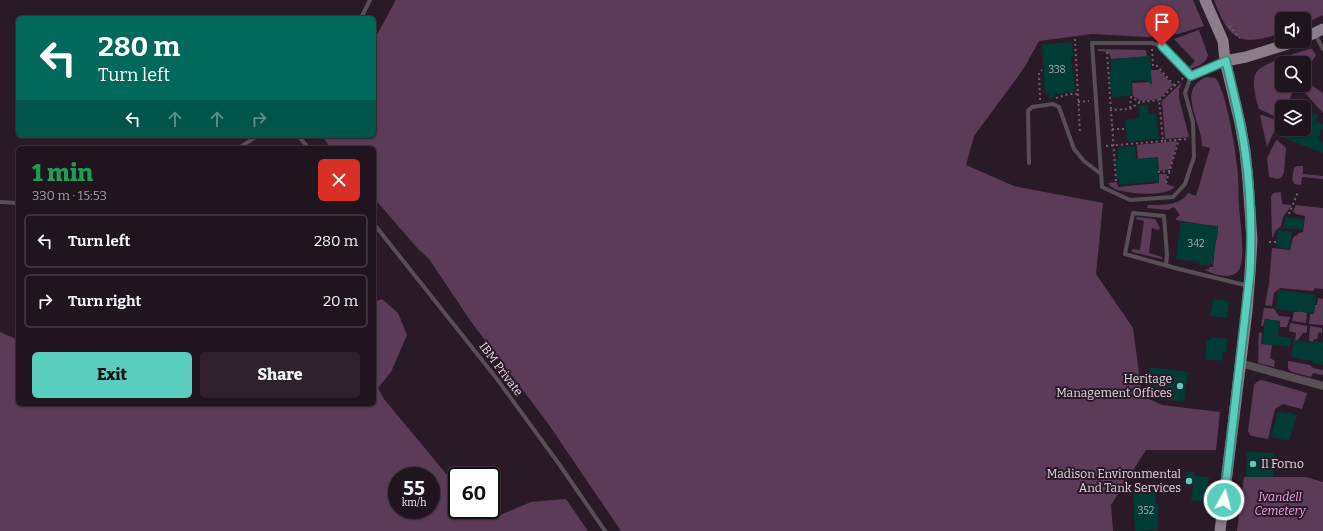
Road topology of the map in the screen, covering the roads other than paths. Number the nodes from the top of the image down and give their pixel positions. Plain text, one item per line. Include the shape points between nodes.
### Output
1 (370, 0) edge
2 (1205, 0) edge
3 (362, 16) edge
4 (1319, 32) edge
5 (1275, 48) edge
6 (1323, 49) edge
7 (1226, 61) junction
8 (1190, 74) junction
9 (254, 138) edge
10 (300, 138) edge
11 (241, 146) edge
12 (306, 146) edge
13 (1029, 163) dead end
14 (1102, 174) junction
15 (0, 202) edge
16 (16, 203) edge
17 (376, 227) edge
18 (1166, 265) junction
19 (1249, 286) junction
20 (1240, 363) junction
21 (1323, 386) edge
22 (605, 531) edge
23 (1220, 531) edge

1 - 3 lane
2 - 7 main road via 1223,41
4 - 6 lane
5 - 7 main road
7 - 8 lane
7 - 19 main road via 1247,166 1252,240
8 - 14 lane via 1185,93 1194,122 1194,157 1185,184 1173,197 1130,200 1102,187
8 - 14 lane via 1162,46 1152,43 1092,43
9 - 11 lane
10 - 12 lane
13 - 14 lane via 1028,111 1032,107 1053,104 1059,108 1074,149 1084,161
15 - 16 lane
17 - 22 lane, IBM Private via 497,379
18 - 18 lane via 1125,254 1133,213 1164,216 1168,255
18 - 19 lane
19 - 20 main road
20 - 21 street
20 - 23 main road

